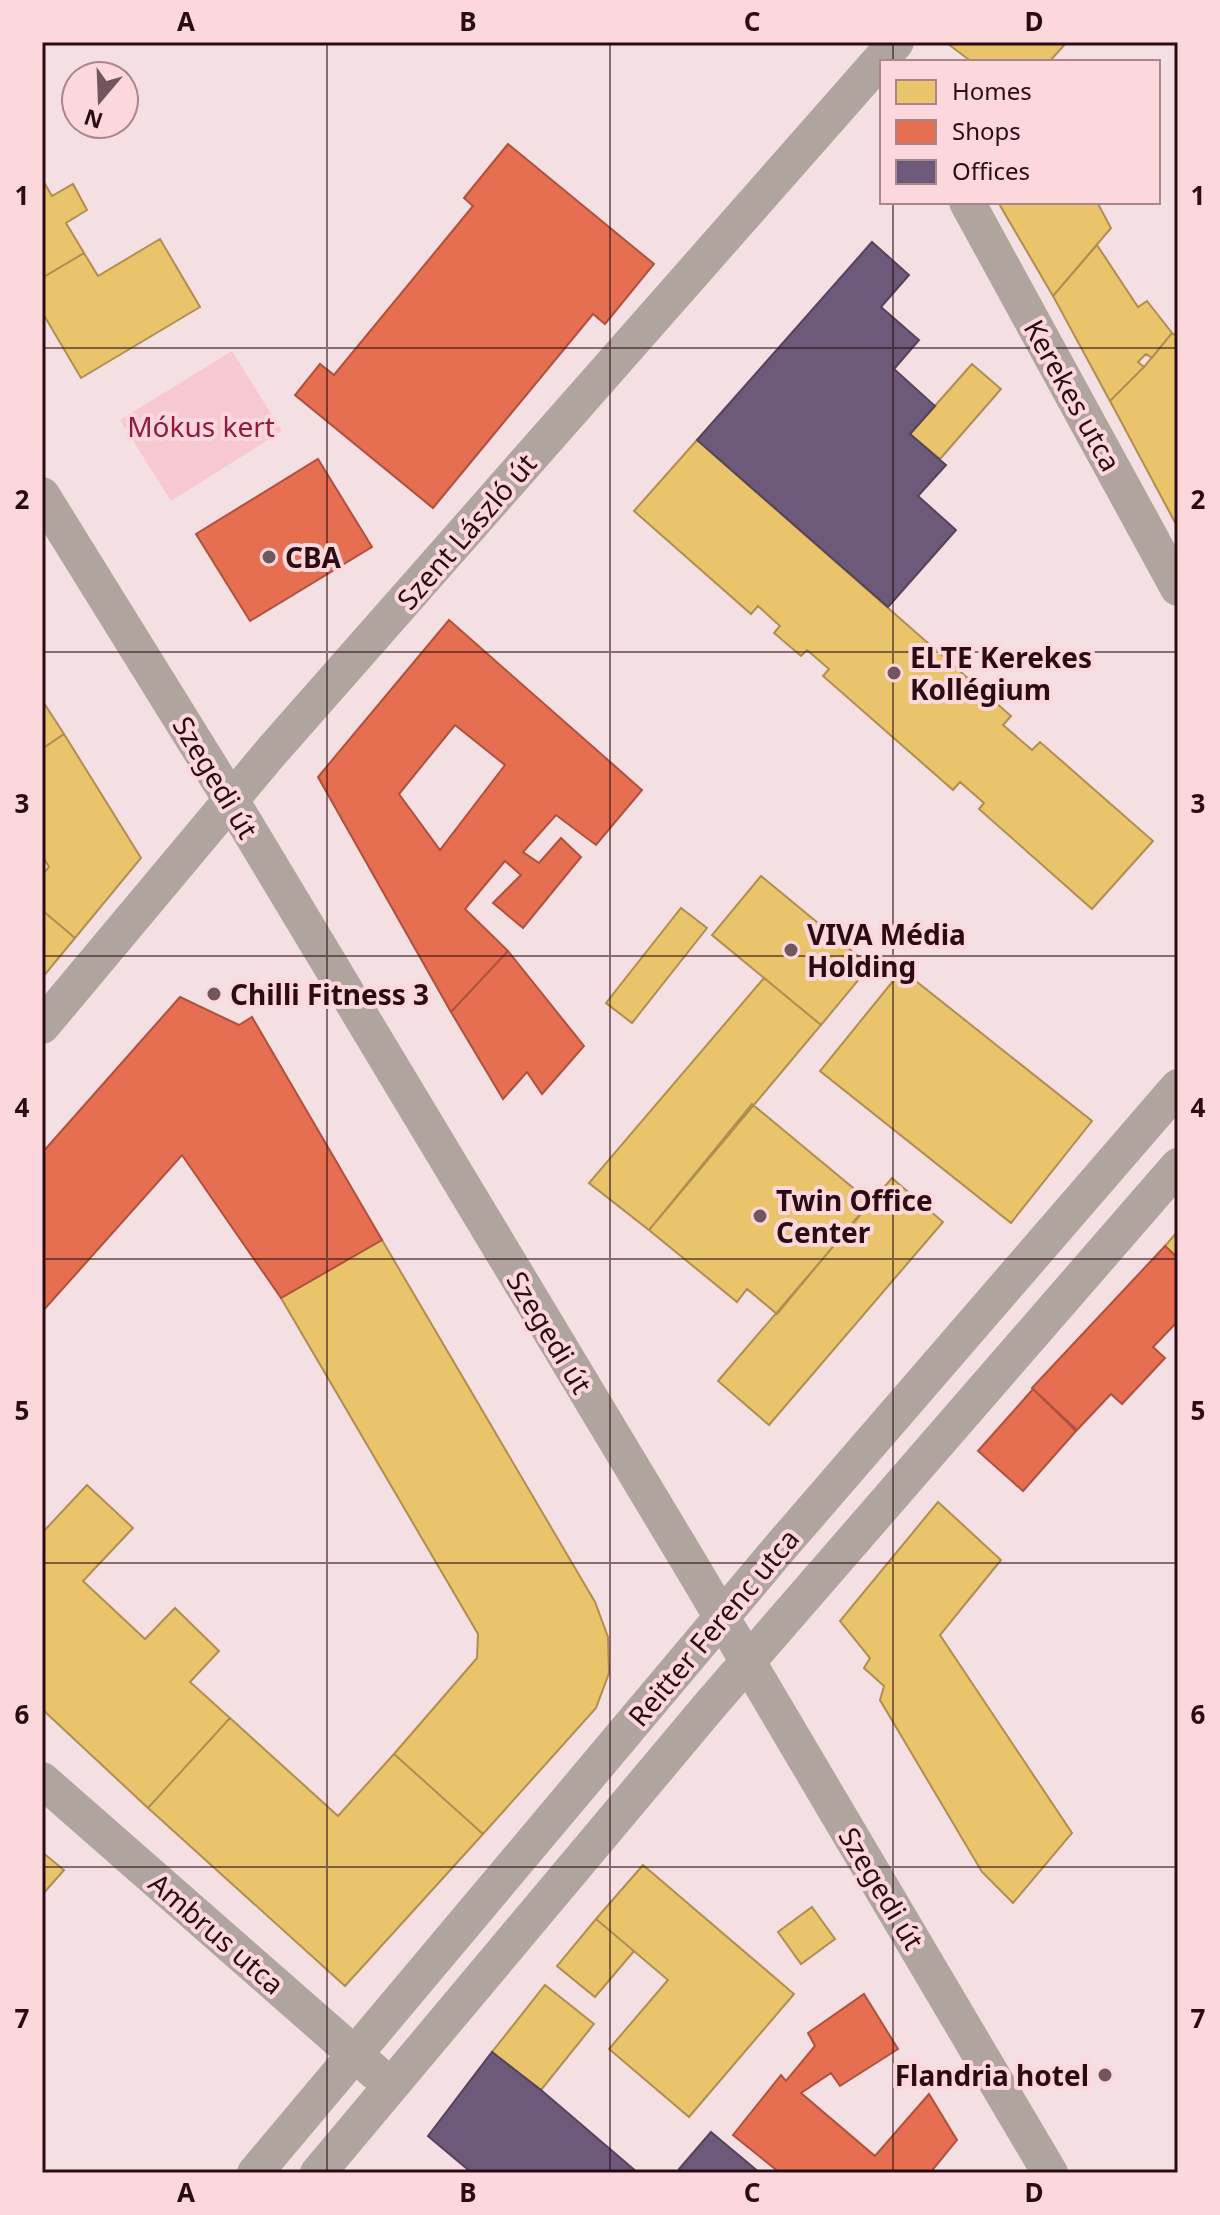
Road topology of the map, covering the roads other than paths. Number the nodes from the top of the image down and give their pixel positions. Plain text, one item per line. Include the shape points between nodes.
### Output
1 (888, 50) edge
2 (968, 204) edge
3 (42, 495) edge
4 (1178, 588) edge
5 (231, 800) junction
6 (42, 1026) edge
7 (1178, 1087) edge
8 (1178, 1166) edge
9 (1081, 1200) junction
10 (1120, 1233) junction
11 (721, 1618) junction
12 (748, 1663) junction
13 (42, 1780) edge
14 (357, 2055) junction
15 (392, 2087) junction
16 (255, 2173) edge
17 (318, 2173) edge
18 (1050, 2173) edge

1 - 5 street, Szent László út
2 - 4 street, Kerekes utca
3 - 5 street, Szegedi út
5 - 6 street, Szent László út
5 - 11 street, Szegedi út
7 - 9 street, Reitter Ferenc utca
8 - 10 street, Reitter Ferenc utca
9 - 10 street
9 - 11 street, Reitter Ferenc utca
10 - 12 street, Reitter Ferenc utca
11 - 12 street, Szegedi út
11 - 14 street, Reitter Ferenc utca
12 - 15 street, Reitter Ferenc utca
12 - 18 street, Szegedi út
13 - 14 street, Ambrus utca
14 - 15 street, Ambrus utca
14 - 16 street, Reitter Ferenc utca
15 - 17 street, Reitter Ferenc utca

